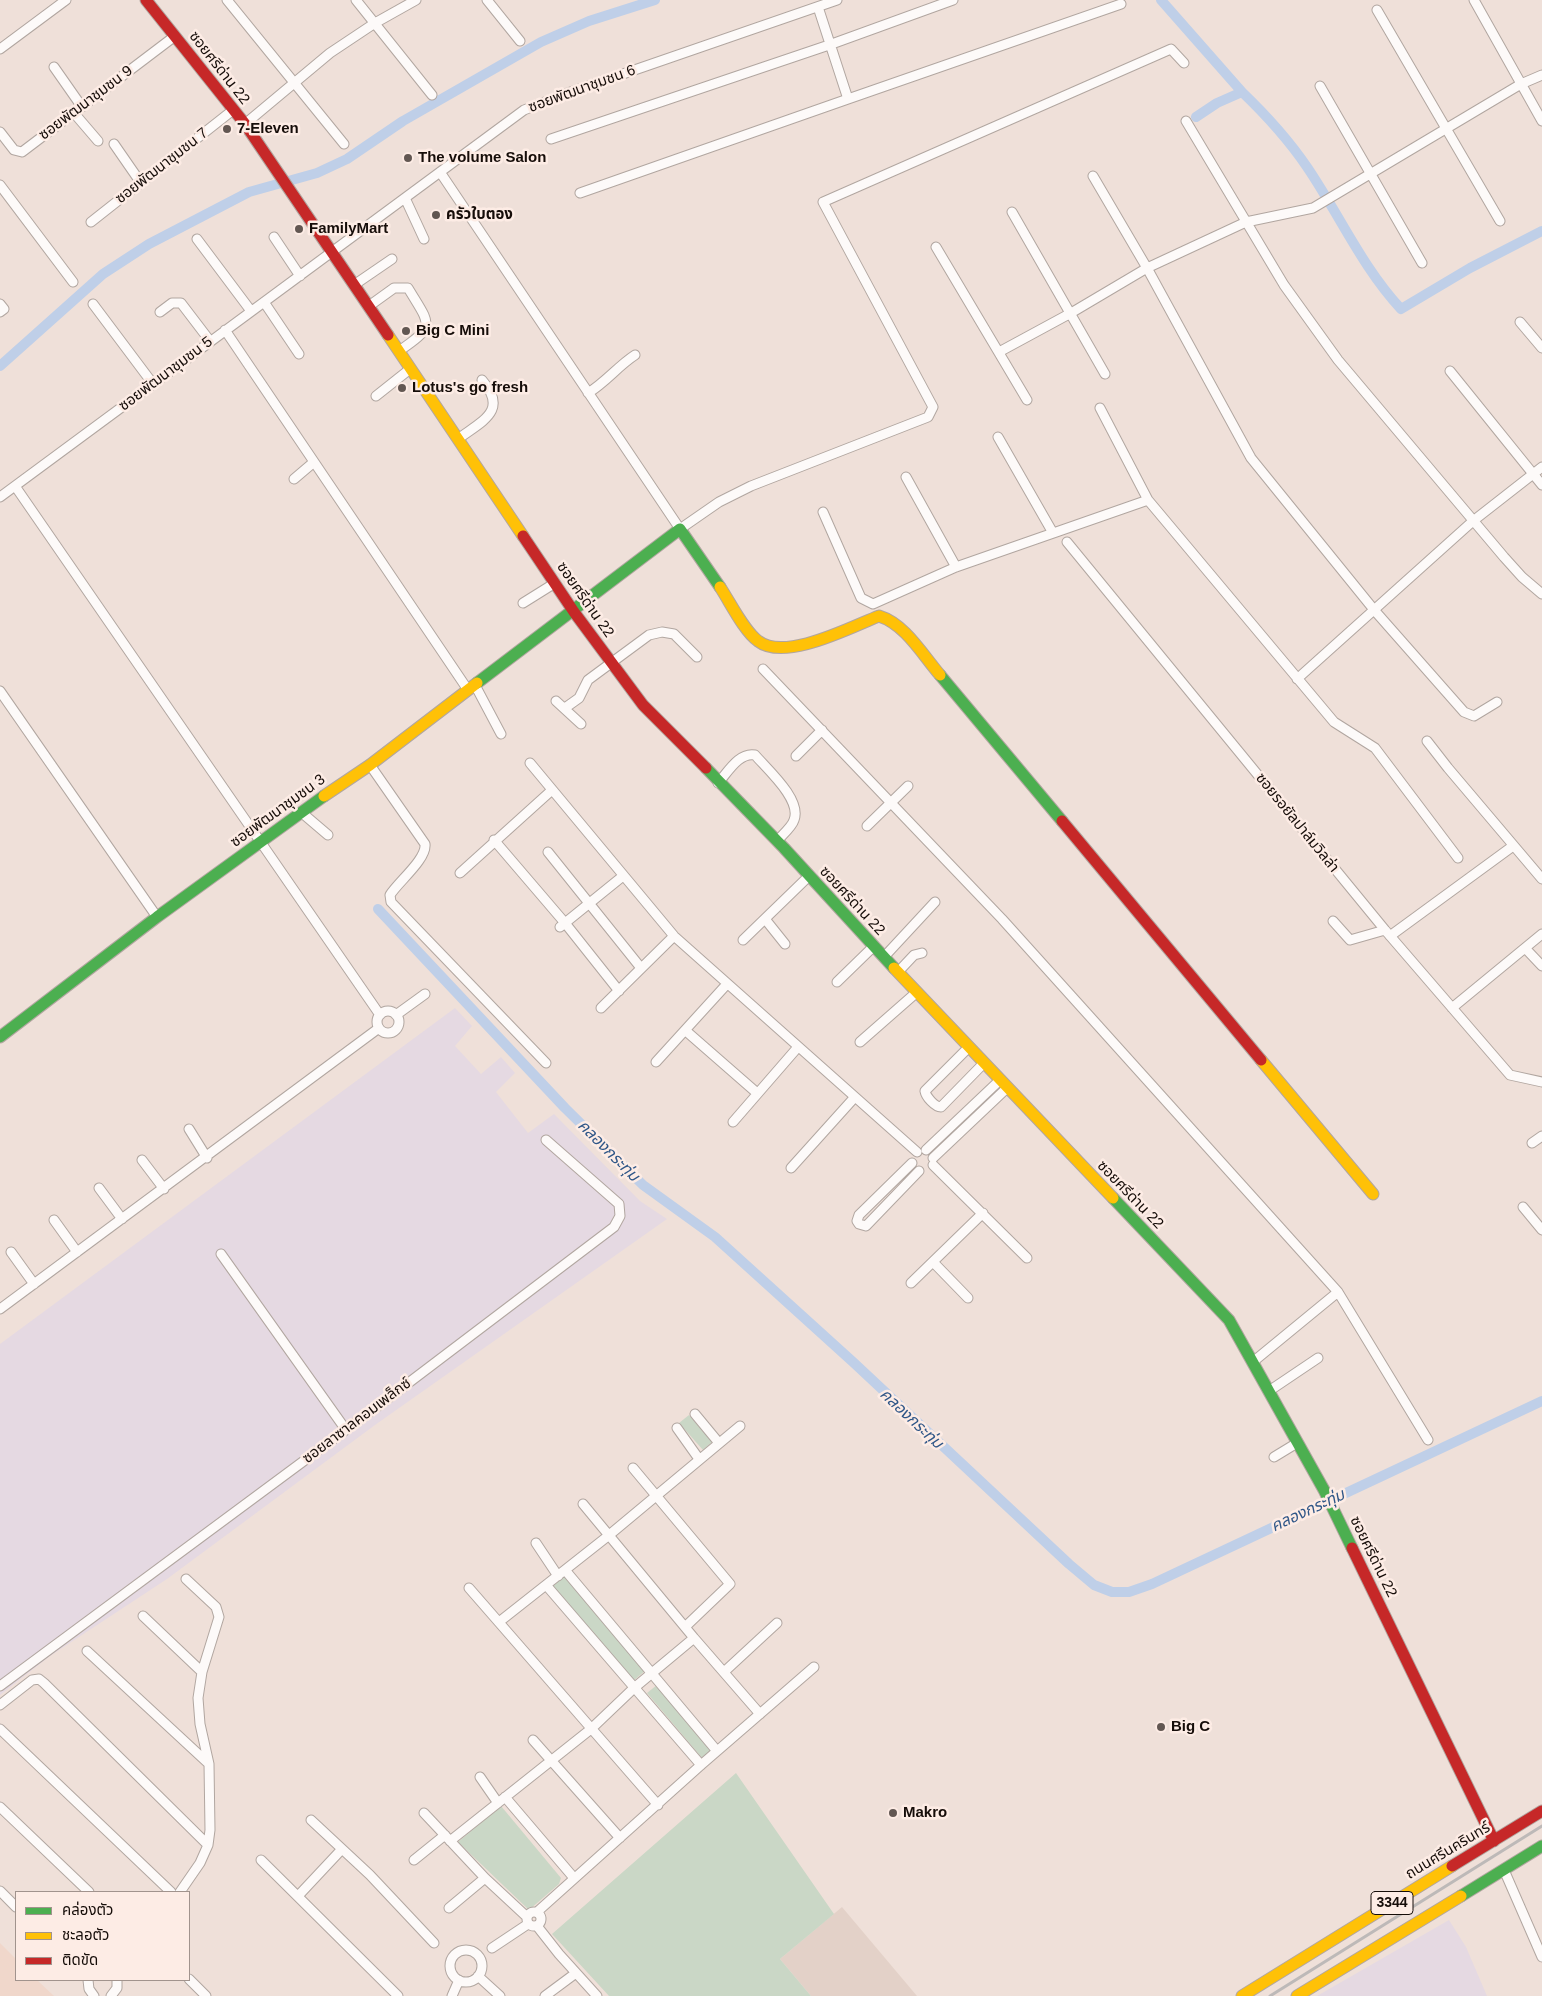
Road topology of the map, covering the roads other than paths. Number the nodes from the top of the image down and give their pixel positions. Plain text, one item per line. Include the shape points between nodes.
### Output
1 (66, 0) edge
2 (146, 0) edge
3 (227, 0) edge
4 (356, 0) edge
5 (416, 0) edge
6 (487, 0) edge
7 (838, 0) edge
8 (953, 0) edge
9 (1474, 0) edge
10 (1121, 4) dead end
11 (818, 7) junction
12 (1377, 10) dead end
13 (375, 23) junction
14 (175, 36) junction
15 (520, 41) dead end
16 (829, 45) junction
17 (0, 49) edge
18 (1184, 63) dead end
19 (54, 67) dead end
20 (1542, 75) edge
21 (296, 83) junction
22 (1521, 84) junction
23 (1320, 86) dead end
24 (432, 95) dead end
25 (848, 99) junction
26 (78, 110) junction
27 (233, 110) junction
28 (1186, 121) dead end
29 (1542, 121) edge
30 (245, 124) junction
31 (1446, 129) junction
32 (0, 132) edge
33 (551, 139) dead end
34 (98, 141) dead end
35 (114, 144) dead end
36 (344, 144) dead end
37 (440, 172) junction
38 (1371, 172) junction
39 (1093, 176) dead end
40 (141, 182) junction
41 (0, 185) edge
42 (580, 193) dead end
43 (405, 198) junction
44 (1012, 212) dead end
45 (1500, 221) dead end
46 (91, 222) dead end
47 (1246, 222) junction
48 (274, 236) dead end
49 (197, 239) dead end
50 (424, 239) dead end
51 (936, 247) dead end
52 (333, 253) junction
53 (392, 259) dead end
54 (1422, 263) dead end
55 (1147, 268) junction
56 (300, 276) junction
57 (72, 282) dead end
58 (354, 285) junction
59 (264, 302) junction
60 (0, 304) edge
61 (93, 304) dead end
62 (369, 306) junction
63 (252, 311) junction
64 (0, 312) edge
65 (160, 312) dead end
66 (1072, 313) junction
67 (1520, 322) dead end
68 (226, 330) junction
69 (210, 341) junction
70 (1542, 348) edge
71 (399, 351) junction
72 (999, 352) junction
73 (299, 354) dead end
74 (635, 355) dead end
75 (410, 369) junction
76 (1450, 370) dead end
77 (1105, 374) dead end
78 (482, 380) dead end
79 (153, 384) junction
80 (588, 393) junction
81 (376, 396) dead end
82 (1027, 400) dead end
83 (1100, 408) dead end
84 (998, 437) dead end
85 (458, 439) junction
86 (314, 462) junction
87 (1542, 467) edge
88 (1533, 474) junction
89 (906, 477) dead end
90 (294, 479) dead end
91 (1542, 485) edge
92 (15, 486) junction
93 (0, 497) edge
94 (1148, 500) junction
95 (823, 512) dead end
96 (1473, 521) junction
97 (680, 530) junction
98 (1053, 533) junction
99 (1067, 542) dead end
100 (956, 567) junction
101 (555, 583) junction
102 (1542, 594) edge
103 (523, 603) dead end
104 (1375, 611) junction
105 (574, 612) junction
106 (697, 657) dead end
107 (611, 662) junction
108 (763, 669) dead end
109 (1297, 679) junction
110 (471, 688) junction
111 (0, 691) edge
112 (556, 701) dead end
113 (1497, 702) dead end
114 (565, 708) junction
115 (581, 724) dead end
116 (822, 730) junction
117 (501, 734) dead end
118 (1428, 741) dead end
119 (796, 756) dead end
120 (530, 763) dead end
121 (370, 765) junction
122 (718, 783) junction
123 (908, 786) dead end
124 (552, 790) junction
125 (891, 803) junction
126 (301, 812) junction
127 (867, 826) dead end
128 (328, 835) dead end
129 (494, 840) junction
130 (776, 841) junction
131 (261, 843) junction
132 (1513, 846) junction
133 (548, 852) dead end
134 (1458, 858) dead end
135 (460, 873) dead end
136 (623, 876) junction
137 (809, 876) junction
138 (1542, 879) edge
139 (935, 902) dead end
140 (589, 904) junction
141 (157, 917) junction
142 (765, 919) junction
143 (1333, 921) dead end
144 (562, 925) junction
145 (1388, 933) junction
146 (1542, 934) edge
147 (674, 936) junction
148 (743, 940) dead end
149 (785, 944) dead end
150 (874, 946) junction
151 (1526, 948) junction
152 (922, 953) dead end
153 (884, 957) junction
154 (1542, 966) edge
155 (641, 968) junction
156 (898, 972) junction
157 (837, 982) dead end
158 (727, 984) junction
159 (619, 991) junction
160 (917, 992) junction
161 (425, 994) dead end
162 (601, 1008) dead end
163 (1452, 1008) junction
164 (380, 1015) junction
165 (396, 1015) junction
166 (379, 1028) junction
167 (686, 1031) junction
168 (0, 1037) edge
169 (860, 1042) dead end
170 (798, 1047) junction
171 (969, 1047) junction
172 (656, 1062) dead end
173 (546, 1063) dead end
174 (984, 1063) junction
175 (1542, 1082) edge
176 (1004, 1084) junction
177 (757, 1094) junction
178 (854, 1098) junction
179 (733, 1122) dead end
180 (189, 1129) dead end
181 (1542, 1136) edge
182 (546, 1140) dead end
183 (1532, 1143) dead end
184 (921, 1151) junction
185 (207, 1158) junction
186 (142, 1160) dead end
187 (933, 1161) junction
188 (912, 1163) junction
189 (791, 1168) dead end
190 (919, 1171) junction
191 (99, 1188) dead end
192 (164, 1189) junction
193 (1373, 1194) dead end
194 (1524, 1206) dead end
195 (983, 1214) junction
196 (122, 1219) junction
197 (54, 1220) dead end
198 (1542, 1230) edge
199 (11, 1252) dead end
200 (77, 1252) junction
201 (221, 1254) dead end
202 (1027, 1258) dead end
203 (933, 1262) junction
204 (911, 1283) dead end
205 (34, 1284) junction
206 (1338, 1292) junction
207 (968, 1298) dead end
208 (0, 1309) edge
209 (1318, 1358) dead end
210 (1254, 1361) junction
211 (1269, 1391) junction
212 (695, 1414) dead end
213 (740, 1426) dead end
214 (677, 1428) dead end
215 (346, 1430) junction
216 (1428, 1440) dead end
217 (1297, 1443) junction
218 (718, 1444) junction
219 (1274, 1457) dead end
220 (699, 1458) junction
221 (634, 1468) dead end
222 (656, 1495) junction
223 (583, 1504) dead end
224 (608, 1536) junction
225 (536, 1543) dead end
226 (562, 1573) junction
227 (186, 1579) dead end
228 (546, 1585) junction
229 (469, 1588) dead end
230 (143, 1616) dead end
231 (498, 1622) junction
232 (778, 1623) dead end
233 (686, 1627) junction
234 (694, 1638) junction
235 (87, 1651) dead end
236 (814, 1667) dead end
237 (202, 1672) junction
238 (724, 1672) junction
239 (652, 1673) junction
240 (0, 1686) edge
241 (634, 1688) junction
242 (0, 1705) edge
243 (760, 1714) junction
244 (0, 1729) edge
245 (591, 1729) junction
246 (534, 1740) dead end
247 (717, 1751) junction
248 (552, 1760) junction
249 (209, 1764) junction
250 (701, 1765) junction
251 (480, 1777) dead end
252 (501, 1800) junction
253 (658, 1804) junction
254 (0, 1807) edge
255 (1542, 1811) edge
256 (424, 1812) dead end
257 (311, 1820) dead end
258 (447, 1838) junction
259 (620, 1838) junction
260 (1494, 1841) junction
261 (208, 1845) junction
262 (1542, 1846) edge
263 (342, 1849) junction
264 (262, 1860) dead end
265 (414, 1860) dead end
266 (1504, 1870) junction
267 (485, 1878) junction
268 (574, 1878) junction
269 (88, 1891) edge
270 (170, 1891) edge
271 (181, 1891) edge
272 (0, 1892) edge
273 (298, 1896) junction
274 (15, 1906) edge
275 (449, 1908) dead end
276 (537, 1912) junction
277 (531, 1922) junction
278 (434, 1943) dead end
279 (492, 1948) dead end
280 (1542, 1957) edge
281 (576, 1973) junction
282 (478, 1976) junction
283 (190, 1980) edge
284 (459, 1980) junction
285 (88, 1981) edge
286 (117, 1981) edge
287 (94, 1996) edge
288 (111, 1996) edge
289 (206, 1996) edge
290 (398, 1996) edge
291 (452, 1996) edge
292 (500, 1996) edge
293 (545, 1996) edge
294 (597, 1996) edge
295 (1242, 1996) edge
296 (1297, 1996) edge

1 - 17 street
2 - 14 street, ซอยศรีด่าน 22
3 - 21 street
4 - 13 street
5 - 13 street
6 - 15 street
7 - 11 street, ซอยพัฒนาชุมชน 6
8 - 16 street
9 - 22 street
10 - 25 street
11 - 16 street
11 - 37 street, ซอยพัฒนาชุมชน 6 via 533,105
12 - 31 street
13 - 21 street via 330,53
13 - 24 street
14 - 26 street, ซอยพัฒนาชุมชน 9
14 - 27 street, ซอยศรีด่าน 22
16 - 25 street
16 - 33 street
18 - 97 street via 1171,49 823,202 933,407 932,413 751,486 719,502
19 - 26 street
20 - 22 street
21 - 30 street
21 - 36 street
22 - 29 street
22 - 31 street
23 - 38 street
25 - 42 street
26 - 32 street, ซอยพัฒนาชุมชน 9 via 22,152 14,150
26 - 34 street
27 - 30 street, ซอยศรีด่าน 22
27 - 40 street, ซอยพัฒนาชุมชน 7
28 - 47 street
30 - 52 street, ซอยศรีด่าน 22
31 - 38 street
31 - 45 street
35 - 40 street
37 - 43 street, ซอยพัฒนาชุมชน 6
37 - 80 street
38 - 47 street via 1313,208
38 - 54 street
39 - 55 street
40 - 46 street, ซอยพัฒนาชุมชน 7
41 - 57 street
43 - 50 street
43 - 52 street, ซอยพัฒนาชุมชน 6
44 - 66 street
47 - 55 street
47 - 96 street via 1284,285 1338,360
48 - 56 street
49 - 63 street
51 - 72 street
52 - 56 street, ซอยพัฒนาชุมชน 5
52 - 58 street, ซอยศรีด่าน 22
53 - 58 street
55 - 66 street
55 - 104 street via 1251,458
56 - 59 street, ซอยพัฒนาชุมชน 5
58 - 62 street, ซอยศรีด่าน 22
59 - 63 street, ซอยพัฒนาชุมชน 5
59 - 73 street
60 - 64 street via 4,309
61 - 79 street
62 - 71 street, ซอยศรีด่าน 22
62 - 71 street via 394,288 408,288 426,319 426,329
63 - 68 street, ซอยพัฒนาชุมชน 5
65 - 69 street via 172,303 181,303
66 - 72 street
66 - 77 street
67 - 70 street
68 - 69 street, ซอยพัฒนาชุมชน 5
68 - 86 street
69 - 79 street, ซอยพัฒนาชุมชน 5
71 - 75 street, ซอยศรีด่าน 22
72 - 82 street
74 - 80 street
75 - 81 street
75 - 85 street, ซอยศรีด่าน 22
76 - 88 street
78 - 85 street via 491,390 494,409
79 - 92 street, ซอยพัฒนาชุมชน 5
80 - 97 street
83 - 94 street
84 - 98 street
85 - 101 street, ซอยศรีด่าน 22
86 - 90 street
86 - 110 street
87 - 88 street
88 - 91 street
88 - 96 street
89 - 100 street
92 - 93 street, ซอยพัฒนาชุมชน 5
92 - 131 street
94 - 98 street
94 - 109 street
95 - 100 street via 861,598 866,602 874,604
96 - 102 street via 1522,577
96 - 104 street
97 - 105 street, ซอยพัฒนาชุมชน 3
97 - 193 street via 756,640 769,648 782,649 815,640 879,616 899,626
98 - 100 street
99 - 145 street, ซอยรอยัลปาล์มวิลล่า
101 - 103 street
101 - 105 street, ซอยศรีด่าน 22
104 - 109 street
104 - 113 street via 1464,712 1474,716
105 - 107 street, ซอยศรีด่าน 22
105 - 110 street, ซอยพัฒนาชุมชน 3
106 - 107 street via 674,634 662,632 649,635
107 - 114 street via 588,680 579,698
107 - 122 street, ซอยศรีด่าน 22 via 643,705
108 - 116 street
109 - 134 street via 1334,722 1375,748
110 - 117 street
110 - 121 street, ซอยพัฒนาชุมชน 3
111 - 141 street
112 - 114 street
114 - 115 street
116 - 119 street
116 - 125 street
118 - 132 street
120 - 124 street
121 - 126 street, ซอยพัฒนาชุมชน 3
121 - 173 street via 420,835 426,849 394,889 391,902
122 - 130 street, ซอยศรีด่าน 22
122 - 130 street via 742,757 755,755 793,800 796,811 794,822
123 - 125 street
124 - 129 street
124 - 136 street
125 - 127 street
125 - 206 street via 1002,918
126 - 128 street
126 - 131 street, ซอยพัฒนาชุมชน 3
129 - 135 street
129 - 144 street
130 - 137 street, ซอยศรีด่าน 22
131 - 141 street, ซอยพัฒนาชุมชน 3
131 - 164 street
132 - 138 street
132 - 145 street
133 - 140 street
136 - 140 street
136 - 147 street
137 - 142 street
137 - 150 street, ซอยศรีด่าน 22
139 - 153 street
140 - 144 street
140 - 155 street
141 - 168 street, ซอยพัฒนาชุมชน 3
142 - 148 street
142 - 149 street
143 - 145 street via 1350,940
144 - 159 street
145 - 163 street, ซอยรอยัลปาล์มวิลล่า
146 - 151 street
147 - 155 street
147 - 158 street
150 - 153 street, ซอยศรีด่าน 22
150 - 157 street
151 - 154 street
151 - 163 street
152 - 156 street via 914,955
153 - 156 street, ซอยศรีด่าน 22
155 - 159 street
156 - 160 street, ซอยศรีด่าน 22
158 - 167 street
158 - 170 street
159 - 162 street
160 - 169 street
160 - 171 street, ซอยศรีด่าน 22
161 - 165 street
163 - 175 street, ซอยรอยัลปาล์มวิลล่า via 1510,1075
164 - 165 street via 386,1012
164 - 166 street
165 - 166 street via 399,1022 395,1031 388,1033
166 - 185 street
167 - 172 street
167 - 177 street
170 - 177 street
170 - 178 street
171 - 174 street, ซอยศรีด่าน 22
171 - 174 street via 925,1091 926,1095 941,1107
174 - 176 street, ซอยศรีด่าน 22
176 - 184 street
176 - 187 street
176 - 210 street, ซอยศรีด่าน 22 via 1229,1320
177 - 179 street
178 - 184 street
178 - 189 street
180 - 185 street
181 - 183 street
182 - 215 street, ซอยลาซาลคอมเพล็กซ์ via 619,1204 620,1216 614,1227
184 - 187 street
184 - 188 street
185 - 192 street
186 - 192 street
187 - 190 street via 929,1170
187 - 195 street
188 - 190 street
188 - 190 street via 859,1215 858,1224 866,1226
191 - 196 street
192 - 196 street
194 - 198 street
195 - 202 street
195 - 203 street
196 - 200 street
197 - 200 street
199 - 205 street
200 - 205 street
201 - 215 street
203 - 204 street
203 - 207 street
205 - 208 street
206 - 210 street
206 - 216 street
209 - 211 street
210 - 211 street, ซอยศรีด่าน 22
211 - 217 street, ซอยศรีด่าน 22
212 - 218 street
213 - 218 street
214 - 220 street
215 - 240 street, ซอยลาซาลคอมเพล็กซ์
217 - 219 street
217 - 260 street, ซอยศรีด่าน 22 via 1324,1490
218 - 220 street
220 - 222 street
221 - 222 street
222 - 224 street
222 - 233 street via 730,1584
223 - 224 street
224 - 226 street
224 - 233 street
225 - 226 street
226 - 228 street
226 - 239 street
227 - 237 street via 219,1612 218,1627
228 - 231 street
228 - 241 street
229 - 231 street
230 - 237 street
231 - 245 street
232 - 238 street
233 - 234 street
234 - 238 street
234 - 239 street
235 - 249 street
236 - 243 street
237 - 249 street via 198,1710
238 - 243 street
239 - 241 street
239 - 247 street
241 - 245 street
241 - 250 street
242 - 261 street via 32,1680 44,1682
243 - 247 street
244 - 270 street
245 - 248 street
245 - 253 street
246 - 248 street
247 - 250 street
248 - 252 street
248 - 259 street
249 - 261 street via 211,1807
250 - 253 street
251 - 252 street
252 - 258 street
252 - 268 street
253 - 259 street
254 - 269 street
255 - 260 street, ถนนศรีนครินทร์ / 3344
256 - 258 street
257 - 263 street
258 - 265 street
258 - 267 street
259 - 268 street
260 - 295 street, ถนนศรีนครินทร์ / 3344
261 - 271 street
262 - 266 street, 3344
263 - 273 street
263 - 278 street
264 - 273 street
266 - 280 street
266 - 296 street, 3344
267 - 275 street
267 - 277 street
268 - 276 street
272 - 274 street
273 - 290 street
276 - 277 street via 532,1912
276 - 277 street via 541,1920
277 - 279 street
277 - 281 street
281 - 293 street
281 - 294 street
282 - 284 street via 469,1981
282 - 284 street via 482,1967 479,1958 472,1951 462,1951 454,1956 450,1965 452,1974
282 - 292 street
283 - 289 street
284 - 291 street
285 - 287 street
286 - 288 street via 117,1988

